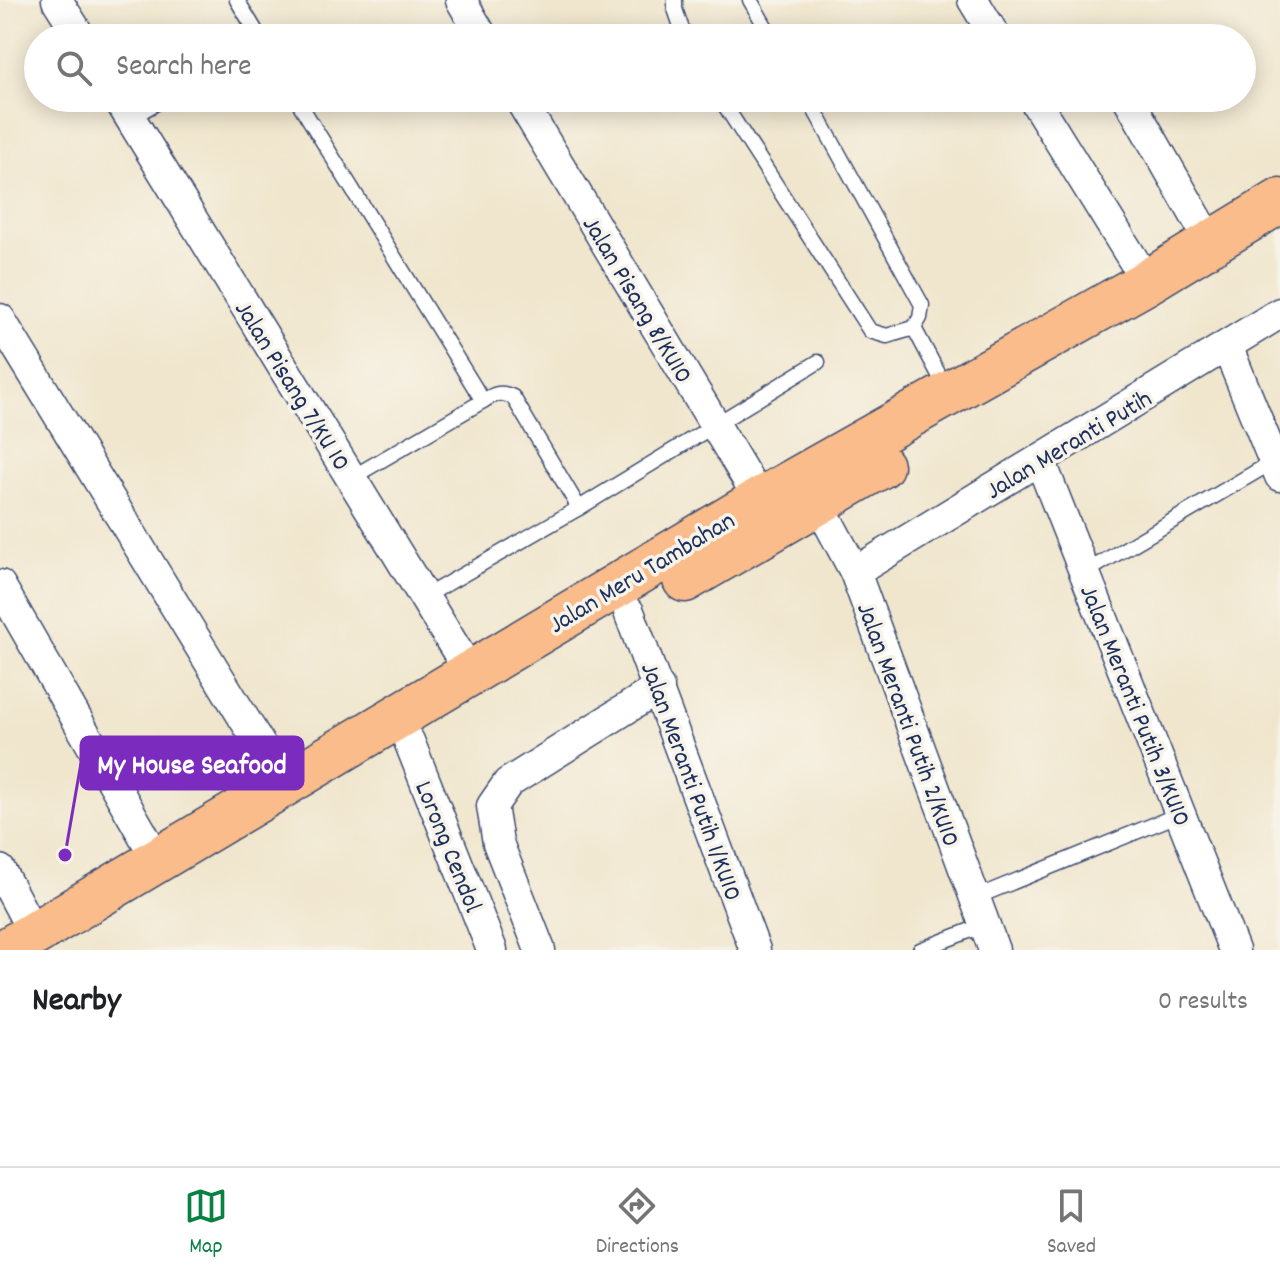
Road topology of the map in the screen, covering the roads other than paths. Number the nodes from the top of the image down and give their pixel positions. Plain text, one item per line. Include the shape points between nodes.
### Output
1 (57, 0) edge
2 (237, 0) edge
3 (461, 0) edge
4 (675, 0) edge
5 (750, 0) edge
6 (973, 0) edge
7 (72, 24) edge
8 (252, 24) edge
9 (475, 24) edge
10 (680, 24) edge
11 (764, 24) edge
12 (988, 24) edge
13 (126, 112) edge
14 (305, 112) edge
15 (527, 112) edge
16 (729, 112) edge
17 (816, 112) edge
18 (1042, 112) edge
19 (1136, 112) edge
20 (1280, 201) edge
21 (1280, 231) edge
22 (1211, 243) junction
23 (1147, 282) junction
24 (1280, 313) edge
25 (0, 319) edge
26 (914, 328) junction
27 (1227, 346) junction
28 (818, 362) dead end
29 (949, 393) junction
30 (483, 401) junction
31 (715, 424) junction
32 (1040, 460) junction
33 (1278, 465) edge
34 (351, 478) junction
35 (760, 500) junction
36 (818, 503) junction
37 (579, 508) junction
38 (855, 572) junction
39 (1084, 573) junction
40 (0, 585) edge
41 (424, 597) junction
42 (629, 612) junction
43 (470, 672) junction
44 (659, 688) junction
45 (409, 741) junction
46 (284, 784) junction
47 (1180, 814) junction
48 (158, 861) junction
49 (0, 870) edge
50 (984, 924) edge
51 (34, 945) edge
52 (492, 950) edge
53 (540, 950) edge
54 (755, 950) edge
55 (920, 950) edge
56 (1234, 950) edge

1 - 7 street
2 - 8 lane
3 - 9 street
4 - 10 lane
5 - 11 lane
6 - 12 street
13 - 34 street, Jalan Pisang 7/KU 10
14 - 30 lane
15 - 31 street, Jalan Pisang 8/KU10
16 - 26 lane via 870,331 887,336
17 - 26 lane via 922,305
18 - 23 street
19 - 22 street
20 - 22 main road, Jalan Meru Tambahan
21 - 36 main road, Jalan Meru Tambahan
22 - 23 main road, Jalan Meru Tambahan
23 - 29 main road, Jalan Meru Tambahan
24 - 27 street, Jalan Meranti Putih
25 - 46 street
26 - 29 lane
27 - 32 street, Jalan Meranti Putih
27 - 33 street
28 - 31 lane
29 - 35 main road, Jalan Meru Tambahan
30 - 34 lane
30 - 37 lane via 495,394 513,397
31 - 35 street, Jalan Pisang 8/KU10
31 - 37 lane
32 - 38 street, Jalan Meranti Putih
32 - 39 street, Jalan Meranti Putih 3/KU10
33 - 39 lane
34 - 41 street, Jalan Pisang 7/KU 10
35 - 43 main road, Jalan Meru Tambahan
36 - 38 street, Jalan Meranti Putih 2/KU10
36 - 42 main road, Jalan Meru Tambahan
37 - 41 lane
38 - 50 street, Jalan Meranti Putih 2/KU10
39 - 47 street, Jalan Meranti Putih 3/KU10
40 - 48 street
41 - 43 street, Jalan Pisang 7/KU 10
42 - 44 street, Jalan Meranti Putih 1/KU10
42 - 45 main road, Jalan Meru Tambahan
43 - 46 main road, Jalan Meru Tambahan
44 - 53 street via 508,783 492,806 498,843
44 - 54 street, Jalan Meranti Putih 1/KU10
45 - 51 main road, Jalan Meru Tambahan
45 - 52 street, Lorong Cendol
46 - 48 main road, Jalan Meru Tambahan
47 - 50 lane
47 - 56 street, Jalan Meranti Putih 3/KU10
48 - 51 main road, Jalan Meru Tambahan
49 - 51 street
50 - 55 lane

